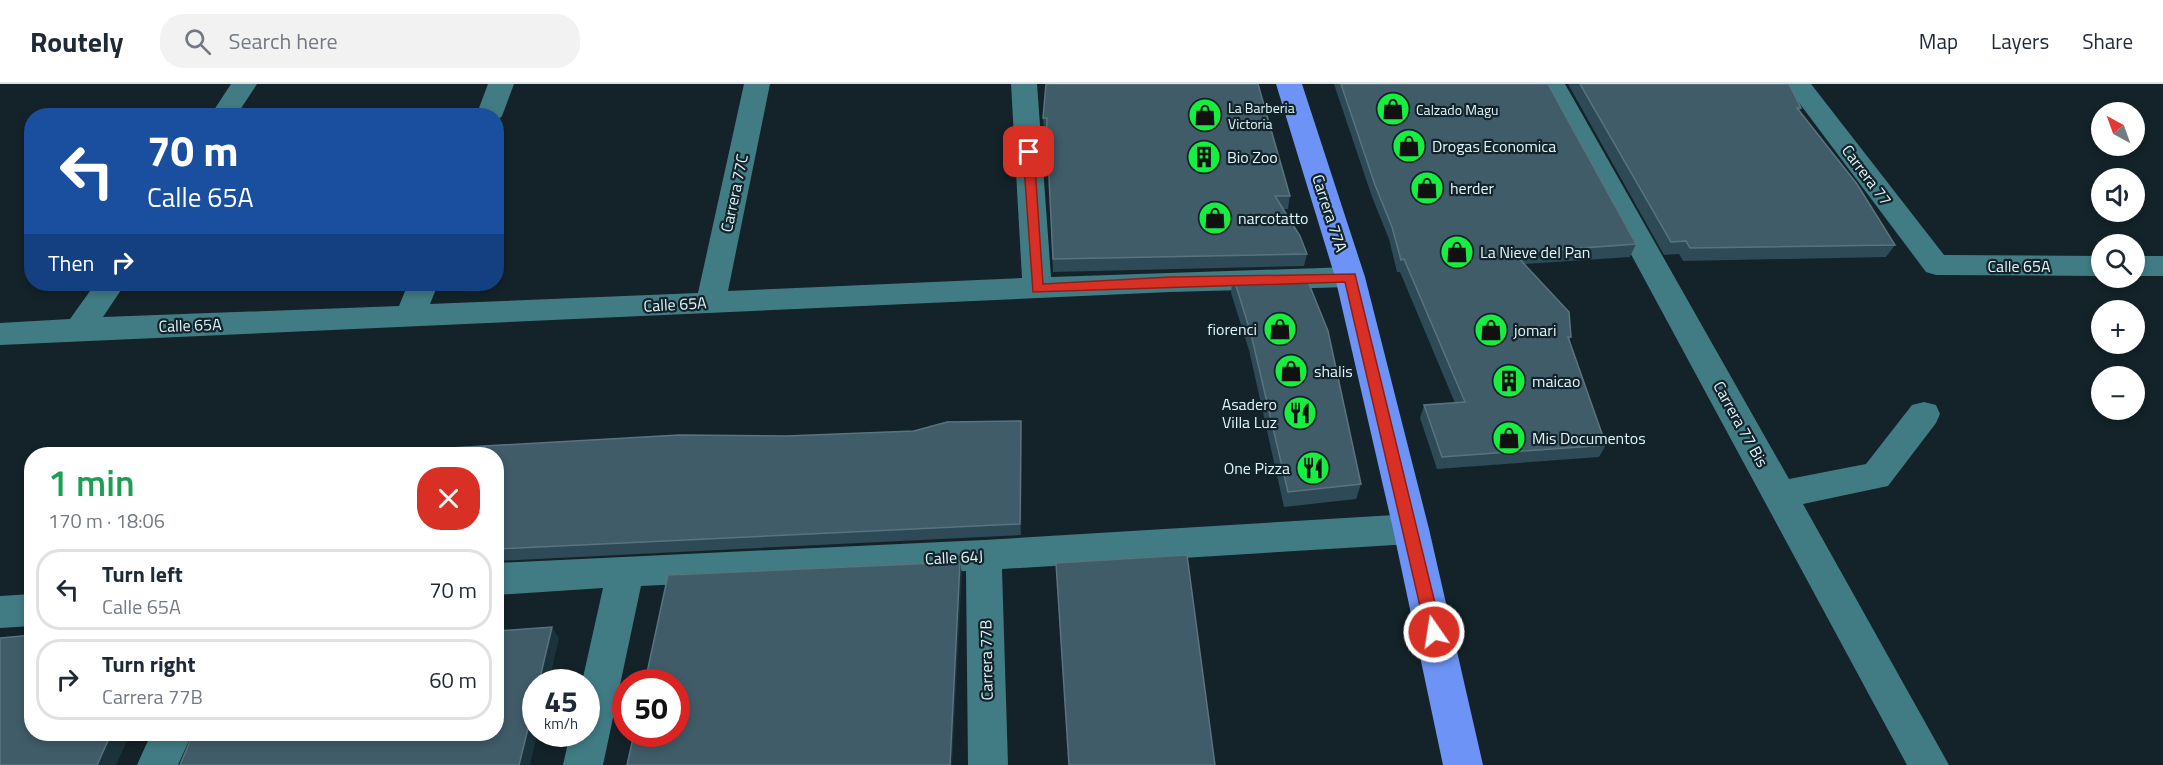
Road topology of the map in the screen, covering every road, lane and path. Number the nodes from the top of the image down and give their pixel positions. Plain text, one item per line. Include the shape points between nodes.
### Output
1 (244, 84) edge
2 (501, 84) edge
3 (757, 84) edge
4 (1024, 84) edge
5 (1289, 84) edge
6 (1552, 84) edge
7 (1798, 84) edge
8 (228, 108) edge
9 (492, 108) edge
10 (1936, 266) joint
11 (2091, 266) edge
12 (2145, 266) edge
13 (2163, 266) edge
14 (1350, 277) junction
15 (1037, 289) junction
16 (105, 291) edge
17 (420, 291) edge
18 (711, 302) junction
19 (410, 316) junction
20 (79, 328) junction
21 (0, 334) edge
22 (1924, 414) dead end
23 (1779, 495) junction
24 (1411, 530) junction
25 (984, 555) junction
26 (625, 573) junction
27 (504, 578) edge
28 (24, 610) edge
29 (0, 612) edge
30 (169, 741) edge
31 (158, 765) edge
32 (583, 765) edge
33 (988, 765) edge
34 (1463, 765) edge
35 (1929, 765) edge

1 - 8 street
2 - 9 street
3 - 18 street, Carrera 77C
4 - 15 street
5 - 14 main road, Carrera 77A
6 - 23 street, Carrera 77 Bis
7 - 10 street, Carrera 77
10 - 11 street, Calle 65A
12 - 13 street
14 - 15 street, Calle 65A
14 - 24 main road, Carrera 77A
15 - 18 street, Calle 65A
16 - 20 street
17 - 19 street
18 - 19 street, Calle 65A
19 - 20 street, Calle 65A
20 - 21 street, Calle 65A
22 - 23 street via 1876,476
23 - 35 street, Carrera 77 Bis
24 - 25 street, Calle 64J
24 - 34 main road, Carrera 77A
25 - 26 street, Calle 64J
25 - 33 street, Carrera 77B
26 - 27 street, Calle 64J
26 - 32 street
28 - 29 street
30 - 31 street

